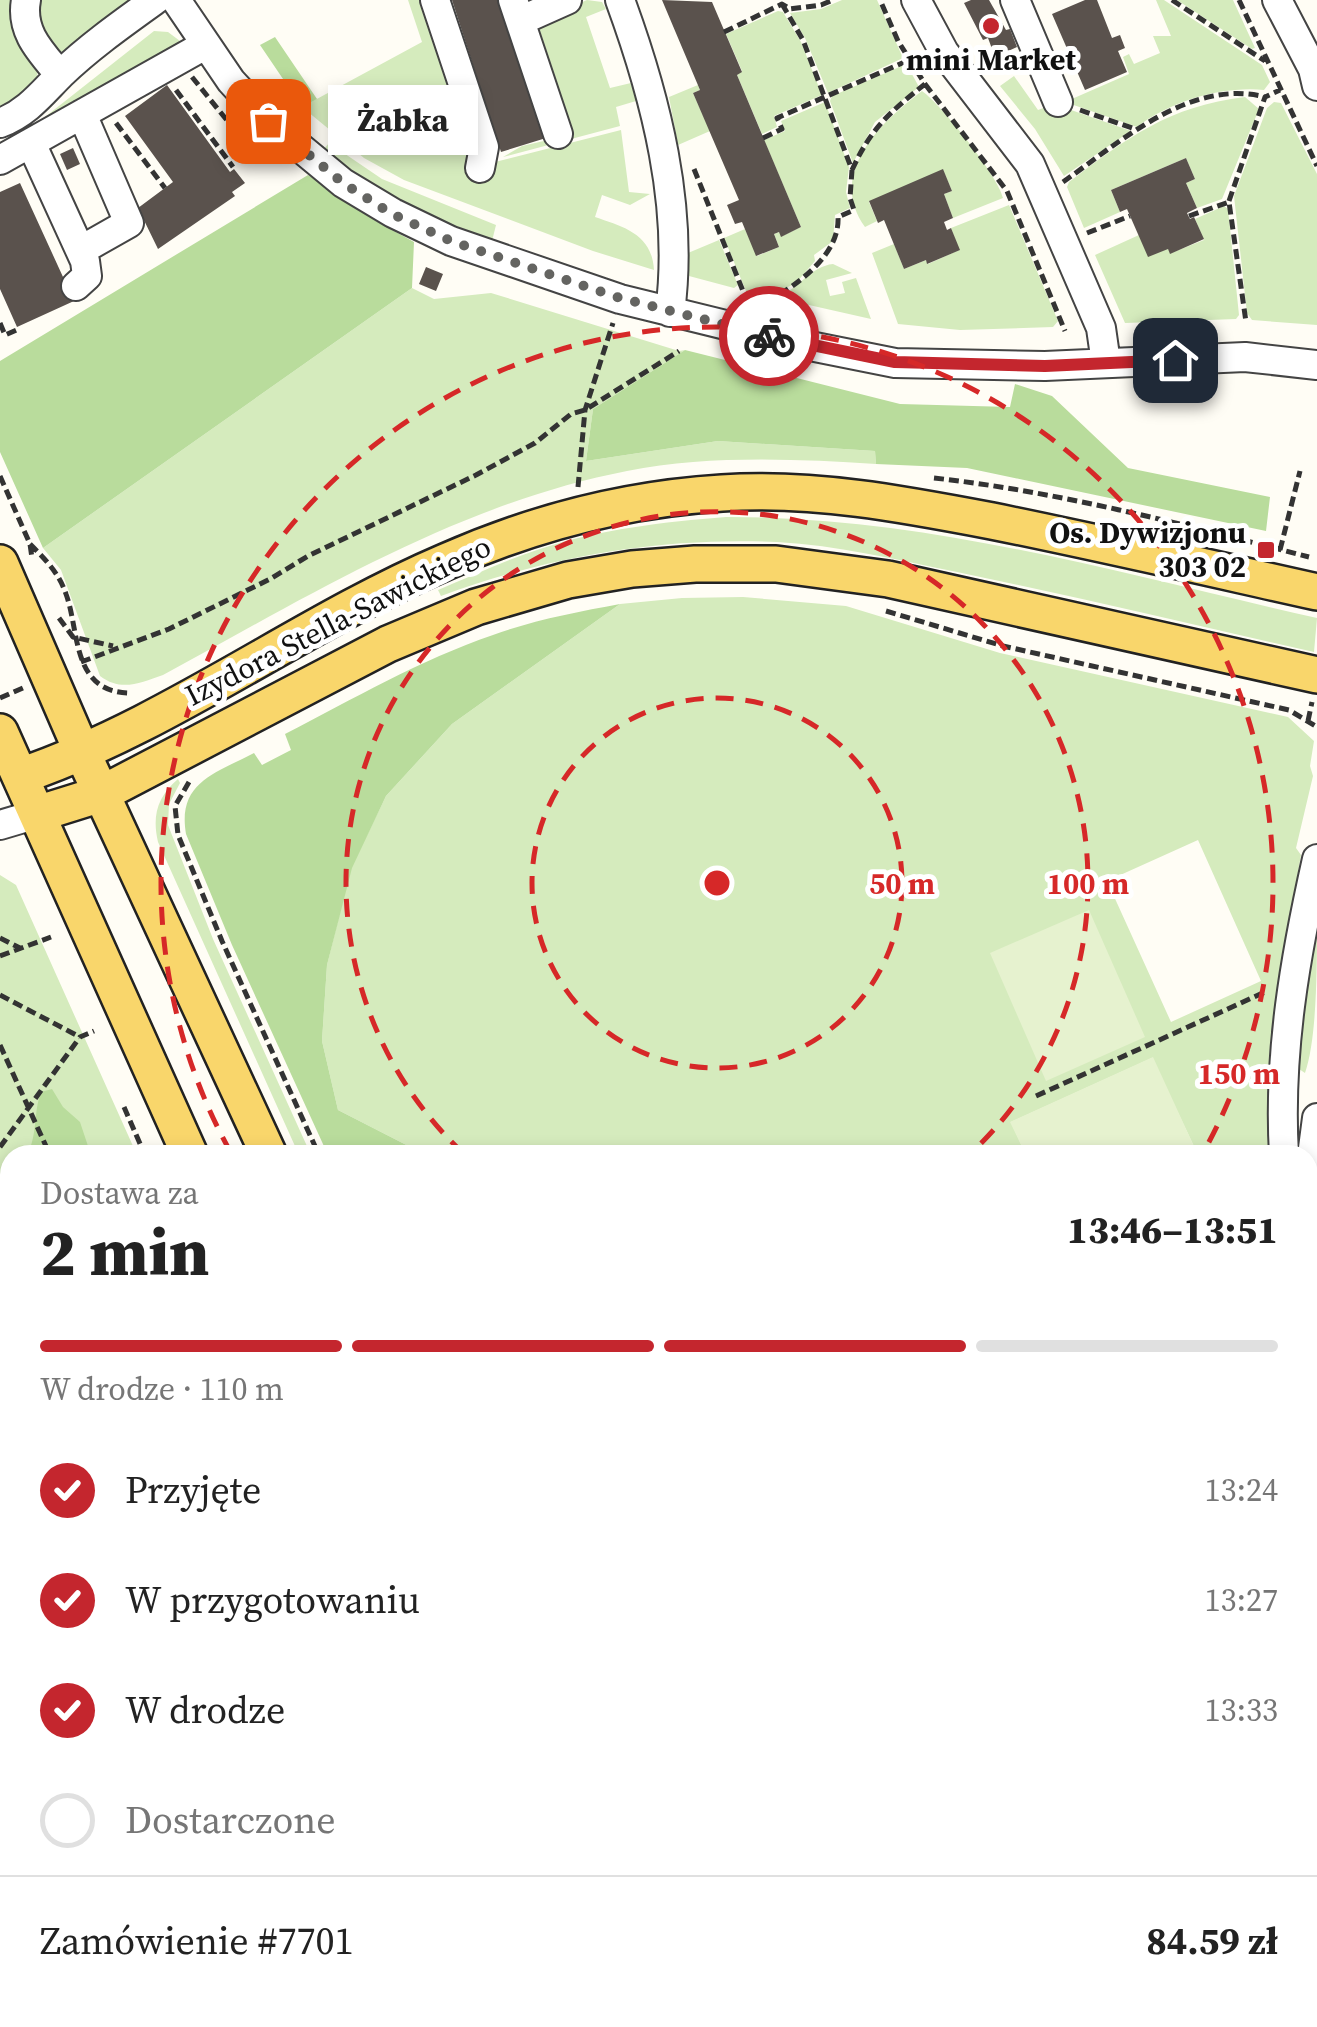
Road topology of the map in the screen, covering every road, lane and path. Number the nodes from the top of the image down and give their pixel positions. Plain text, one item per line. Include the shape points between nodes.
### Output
1 (26, 0) edge
2 (154, 0) edge
3 (176, 0) edge
4 (435, 0) edge
5 (568, 0) edge
6 (620, 0) edge
7 (833, 0) edge
8 (880, 0) edge
9 (916, 0) edge
10 (1015, 0) edge
11 (1172, 0) edge
12 (1239, 0) edge
13 (1277, 0) edge
14 (782, 2) edge
15 (516, 10) edge
16 (724, 32) dead end
17 (205, 45) junction
18 (909, 60) junction
19 (1268, 63) junction
20 (60, 75) junction
21 (1316, 76) edge
22 (168, 80) dead end
23 (926, 84) junction
24 (1280, 90) junction
25 (826, 96) junction
26 (1265, 97) junction
27 (1058, 102) joint
28 (96, 114) junction
29 (0, 123) edge
30 (1137, 130) junction
31 (558, 134) dead end
32 (764, 138) dead end
33 (31, 143) junction
34 (0, 160) edge
35 (679, 166) dead end
36 (1317, 166) edge
37 (234, 167) dead end
38 (480, 168) dead end
39 (852, 170) junction
40 (1060, 184) dead end
41 (165, 188) dead end
42 (1229, 202) junction
43 (1130, 216) dead end
44 (1189, 216) dead end
45 (1082, 235) dead end
46 (92, 244) dead end
47 (76, 286) dead end
48 (745, 296) dead end
49 (767, 302) dead end
50 (616, 310) dead end
51 (670, 312) junction
52 (1246, 322) dead end
53 (0, 323) edge
54 (19, 329) dead end
55 (1065, 331) dead end
56 (679, 351) dead end
57 (1106, 363) junction
58 (1317, 364) edge
59 (585, 410) junction
60 (1300, 471) dead end
61 (0, 476) edge
62 (579, 477) dead end
63 (928, 477) dead end
64 (594, 486) dead end
65 (563, 493) dead end
66 (30, 544) junction
67 (1280, 550) junction
68 (1317, 559) edge
69 (16, 561) edge
70 (1317, 592) edge
71 (54, 606) dead end
72 (876, 608) dead end
73 (73, 637) junction
74 (116, 646) junction
75 (84, 661) junction
76 (75, 665) dead end
77 (1315, 689) edge
78 (20, 690) dead end
79 (136, 693) dead end
80 (0, 698) edge
81 (1308, 721) junction
82 (1317, 728) edge
83 (0, 732) edge
84 (82, 752) junction
85 (198, 775) dead end
86 (10, 779) edge
87 (101, 794) junction
88 (38, 814) junction
89 (0, 825) edge
90 (1317, 859) edge
91 (51, 936) dead end
92 (0, 938) edge
93 (20, 948) junction
94 (0, 956) edge
95 (1292, 983) junction
96 (0, 995) edge
97 (94, 1031) dead end
98 (80, 1036) junction
99 (0, 1045) edge
100 (1036, 1096) dead end
101 (124, 1106) dead end
102 (29, 1108) junction
103 (1317, 1118) edge
104 (2, 1145) edge
105 (46, 1145) edge
106 (140, 1145) edge
107 (186, 1145) edge
108 (264, 1145) edge
109 (315, 1145) edge
110 (1302, 1145) edge
111 (1309, 1145) edge

1 - 20 street via 30,37
2 - 20 street
3 - 17 street
4 - 38 street via 484,147
5 - 15 street
6 - 51 street via 656,109 671,206
7 - 14 path via 790,9
8 - 18 path
9 - 57 street via 944,52 1030,164 1101,328
10 - 27 street
11 - 19 path
12 - 19 path
13 - 21 street
14 - 16 path
14 - 25 path
15 - 31 street
17 - 28 street
17 - 51 street via 268,121 392,214 451,241
18 - 23 path
18 - 25 path
19 - 24 path
20 - 29 street via 22,112
22 - 37 path
23 - 39 path via 887,114
23 - 55 path via 1007,191
24 - 26 path
24 - 36 path
25 - 32 path via 777,118 782,130
25 - 39 path
26 - 30 path via 1244,92 1184,105
26 - 42 path
27 - 30 path
28 - 33 street
28 - 41 path
28 - 46 street via 128,223
30 - 40 path
33 - 34 street
33 - 47 street via 86,261 86,276
35 - 48 path via 692,167
39 - 49 path via 854,210 838,216 835,241 798,284
42 - 44 path
42 - 52 path
43 - 45 path
50 - 59 path
51 - 57 street via 895,362
53 - 54 path via 6,336
56 - 59 path
57 - 58 street via 1245,357
59 - 62 path
59 - 74 path via 476,476 169,629
60 - 67 path
61 - 66 path
63 - 67 path via 996,484
64 - 65 path
66 - 69 path
66 - 73 path via 53,566
67 - 68 path
69 - 84 main road
70 - 84 main road, Izydora Stella-Sawickiego via 1054,534 819,493 723,492 625,504 560,519 442,563
71 - 73 path
72 - 81 path via 1003,646 1289,710
73 - 74 path
73 - 75 path
74 - 75 path
75 - 76 path
75 - 79 path via 104,688
77 - 81 path
77 - 87 main road, Izydora Stella-Sawickiego via 888,580 776,564 632,569 476,607 388,644
78 - 80 path
81 - 82 path
83 - 86 main road
84 - 86 main road, Izydora Stella-Sawickiego
84 - 87 main road
85 - 109 path via 178,800 176,827
86 - 88 main road
87 - 88 main road, Izydora Stella-Sawickiego
87 - 108 main road
88 - 89 street
88 - 107 main road
90 - 95 street
91 - 93 path
92 - 93 path
93 - 94 path
95 - 100 path
95 - 110 street via 1286,1043
96 - 98 path
97 - 98 path
98 - 102 path
99 - 102 path
101 - 106 path
102 - 104 path
102 - 105 path
103 - 111 street

